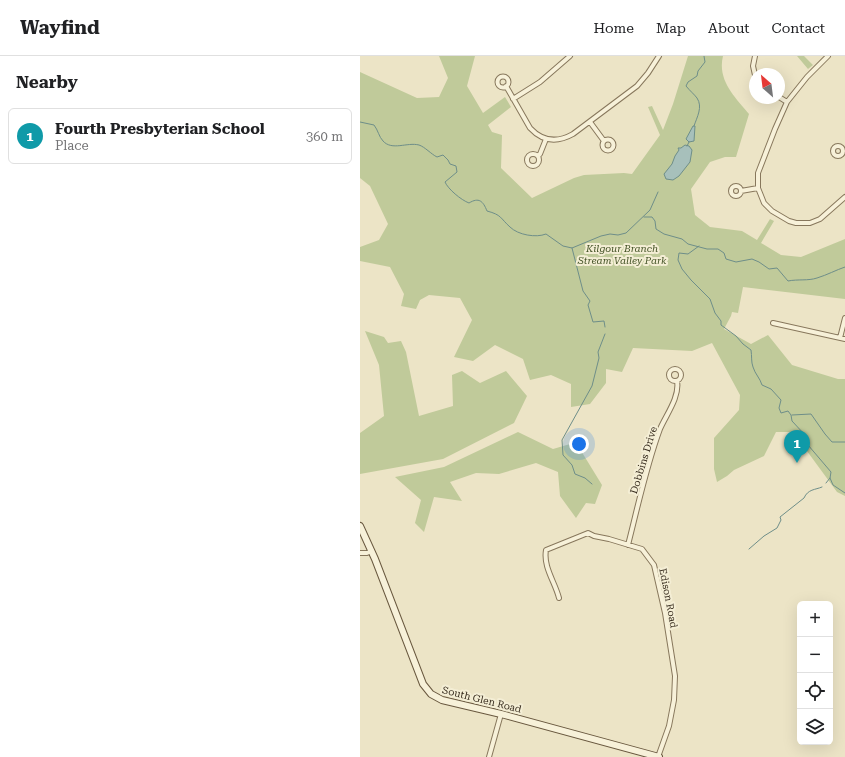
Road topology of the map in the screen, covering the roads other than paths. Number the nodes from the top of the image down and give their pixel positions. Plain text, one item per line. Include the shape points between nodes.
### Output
1 (570, 56) edge
2 (658, 56) edge
3 (755, 56) edge
4 (828, 56) edge
5 (753, 68) edge
6 (506, 86) dead end
7 (513, 98) junction
8 (787, 102) joint
9 (590, 122) junction
10 (546, 139) junction
11 (604, 141) dead end
12 (538, 156) dead end
13 (758, 188) junction
14 (741, 191) dead end
15 (845, 197) edge
16 (845, 318) edge
17 (773, 323) dead end
18 (843, 338) edge
19 (677, 381) dead end
20 (360, 526) edge
21 (628, 545) junction
22 (372, 551) junction
23 (360, 553) edge
24 (559, 598) dead end
25 (501, 714) junction
26 (489, 757) edge
27 (659, 757) edge

1 - 7 street via 540,82
2 - 9 street via 637,86
3 - 5 street
4 - 8 street via 806,77
6 - 7 street
7 - 10 street via 530,128 535,134
8 - 13 street via 758,173
9 - 10 street via 563,140
9 - 11 street
10 - 12 street
13 - 14 street
13 - 15 street via 764,203 772,211 796,223 810,223 820,219
16 - 18 street
17 - 18 street
19 - 21 street, Dobbins Drive via 674,399 660,428 649,461
20 - 22 main road, South Glen Road
21 - 24 street, Edison Road via 588,533 547,549 546,564
21 - 27 street, Edison Road via 642,549 654,565 675,676 669,726
22 - 23 street
22 - 25 main road, South Glen Road via 426,689 439,699
25 - 26 street
25 - 27 main road, South Glen Road

